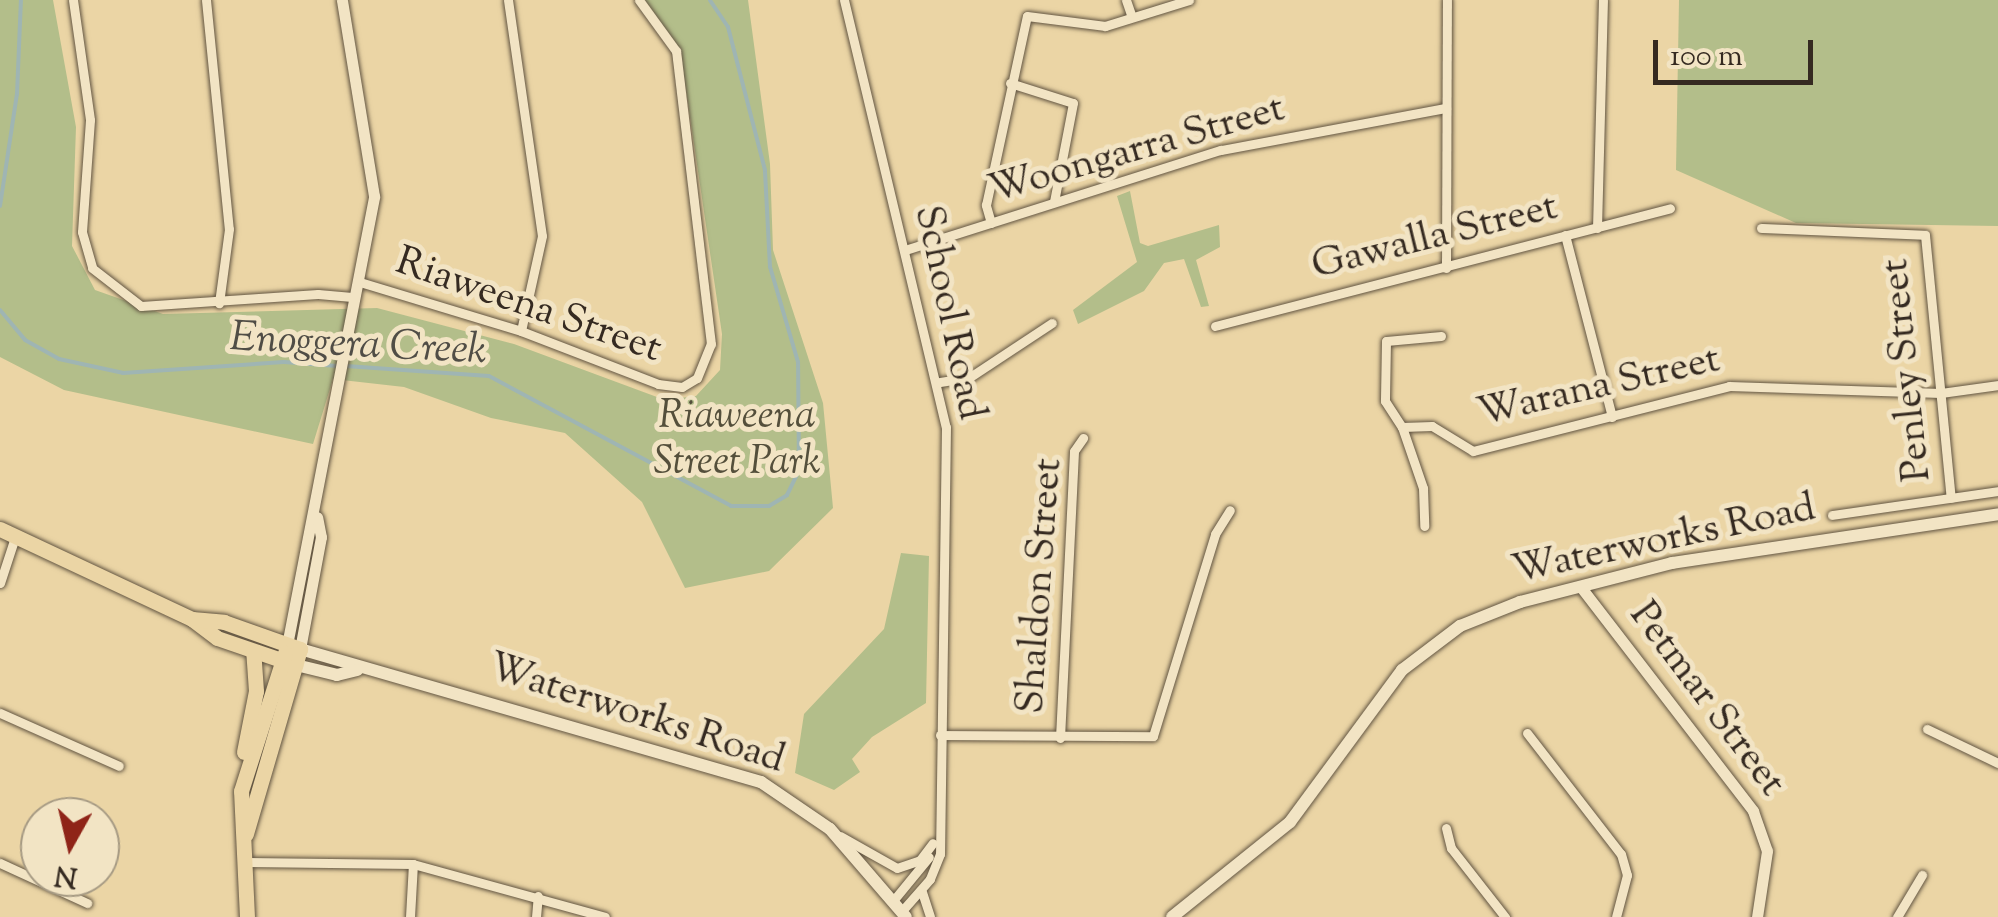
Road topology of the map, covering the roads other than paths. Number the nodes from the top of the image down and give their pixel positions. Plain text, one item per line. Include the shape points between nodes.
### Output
1 (73, 0) edge
2 (206, 0) edge
3 (342, 0) edge
4 (508, 0) edge
5 (639, 0) edge
6 (844, 0) edge
7 (1126, 0) edge
8 (1189, 0) edge
9 (1447, 0) edge
10 (1603, 0) edge
11 (1132, 17) junction
12 (1010, 83) junction
13 (1446, 108) junction
14 (1054, 202) junction
15 (1670, 208) dead end
16 (991, 223) junction
17 (1597, 228) junction
18 (1761, 228) dead end
19 (1565, 236) junction
20 (905, 250) junction
21 (1446, 268) junction
22 (360, 282) junction
23 (355, 297) junction
24 (219, 303) junction
25 (1052, 322) dead end
26 (1215, 326) dead end
27 (521, 331) junction
28 (1441, 336) dead end
29 (940, 382) junction
30 (1998, 384) edge
31 (1941, 393) junction
32 (1612, 417) junction
33 (1402, 427) junction
34 (1083, 438) dead end
35 (1998, 492) edge
36 (1952, 498) junction
37 (1230, 510) dead end
38 (1998, 514) edge
39 (1832, 515) dead end
40 (1424, 526) dead end
41 (7, 533) edge
42 (0, 584) edge
43 (1580, 586) junction
44 (192, 619) junction
45 (253, 652) junction
46 (291, 655) junction
47 (0, 713) edge
48 (1927, 729) dead end
49 (1527, 733) dead end
50 (940, 735) junction
51 (1060, 738) junction
52 (1998, 762) edge
53 (119, 766) dead end
54 (241, 791) junction
55 (939, 826) junction
56 (830, 828) junction
57 (1446, 828) dead end
58 (246, 834) junction
59 (932, 842) junction
60 (246, 862) junction
61 (0, 864) edge
62 (413, 864) junction
63 (1922, 875) dead end
64 (922, 889) junction
65 (538, 896) junction
66 (87, 903) dead end
67 (900, 910) edge
68 (247, 917) edge
69 (410, 917) edge
70 (536, 917) edge
71 (605, 917) edge
72 (930, 917) edge
73 (1172, 917) edge
74 (1505, 917) edge
75 (1616, 917) edge
76 (1757, 917) edge
77 (1897, 917) edge

1 - 24 street, Riaweena Street via 90,120 82,249 92,268 141,306
2 - 24 street via 229,230
3 - 22 street via 374,196
4 - 27 street via 542,236
5 - 27 street, Riaweena Street via 676,51 711,344 708,364 697,378 672,387
6 - 20 street, School Road
7 - 11 street
8 - 11 street
9 - 13 street
10 - 17 street
11 - 12 street via 1091,26 1027,16
12 - 14 street via 1073,103
12 - 16 street via 986,204
13 - 14 street, Woongarra Street via 1221,150
13 - 21 street
14 - 16 street, Woongarra Street
15 - 17 street, Gawalla Street
16 - 20 street, Woongarra Street
17 - 19 street, Gawalla Street
18 - 31 street, Penley Street via 1925,235
19 - 21 street, Gawalla Street
19 - 32 street
20 - 29 street, School Road
21 - 26 street, Gawalla Street
22 - 23 street
22 - 27 street, Riaweena Street
23 - 24 street, Riaweena Street
23 - 46 street via 316,517 321,537
25 - 29 street via 970,378
28 - 33 street via 1386,341 1382,387
29 - 50 street, School Road via 946,427
30 - 31 street, Warana Street
31 - 32 street, Warana Street via 1742,385
31 - 36 street, Penley Street
32 - 33 street, Warana Street via 1473,451 1432,426
33 - 40 street via 1423,488
34 - 51 street, Shaldon Street via 1074,452
35 - 36 street
36 - 39 street
37 - 51 street via 1215,534 1153,736
38 - 43 main road, Waterworks Road via 1672,564
41 - 42 street
41 - 44 main road, Waterworks Road
43 - 73 main road, Waterworks Road via 1488,612 1428,646 1382,694 1290,822
43 - 76 street, Petmar Street via 1753,811 1767,851
44 - 45 main road, Waterworks Road
44 - 46 main road, Waterworks Road via 224,622
45 - 46 main road, Waterworks Road
45 - 54 main road via 256,691
46 - 54 main road
46 - 56 main road, Waterworks Road via 504,703 761,782
46 - 58 main road
47 - 53 street
48 - 52 street
49 - 75 street via 1620,854 1627,875
50 - 51 street
50 - 55 street, School Road
54 - 58 main road
55 - 59 street, School Road
55 - 64 street, School Road via 939,860
56 - 59 street via 893,867 917,862
56 - 67 main road, Waterworks Road
57 - 74 street via 1452,848
58 - 60 main road
59 - 67 street, School Road
60 - 62 street
60 - 68 main road
61 - 66 street
62 - 65 street
62 - 69 street
63 - 77 street
64 - 67 street, School Road
64 - 72 street
65 - 70 street
65 - 71 street

